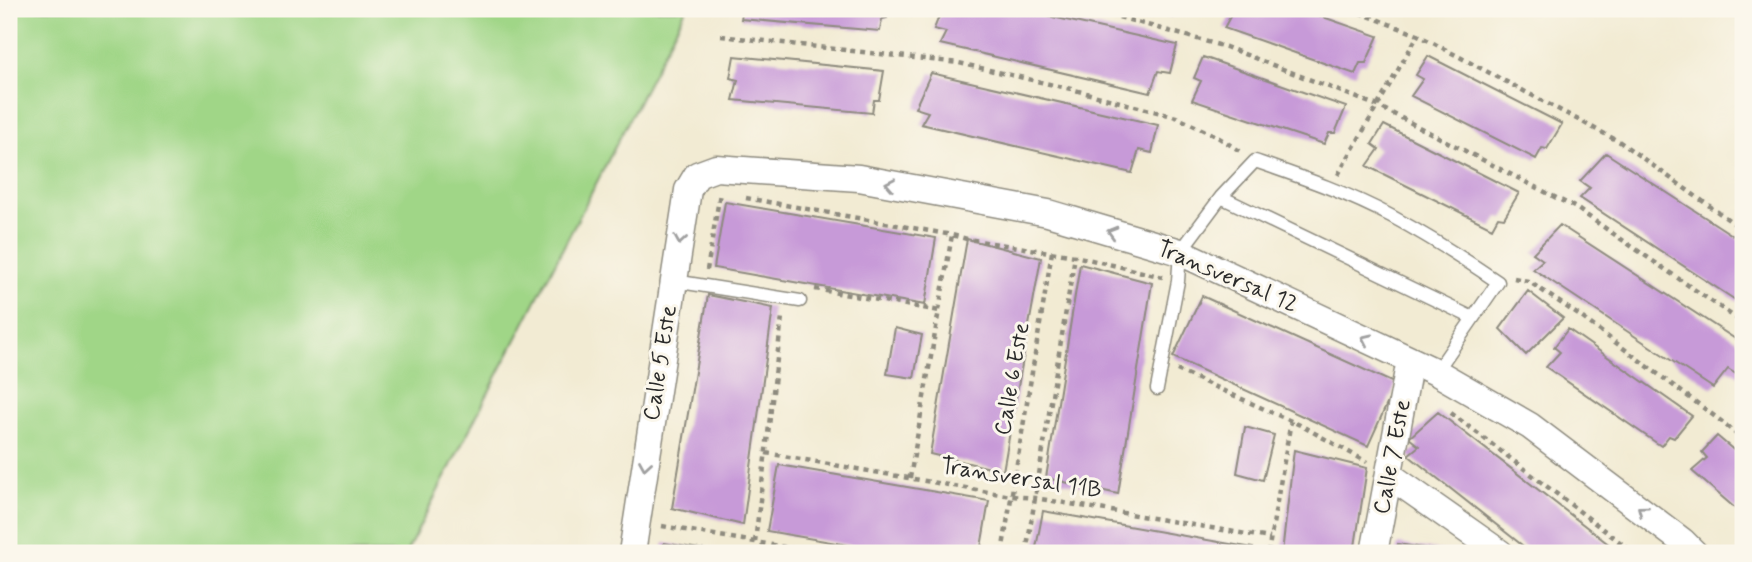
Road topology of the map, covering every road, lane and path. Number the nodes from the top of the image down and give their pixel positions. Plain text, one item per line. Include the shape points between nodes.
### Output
1 (1090, 9) edge
2 (1350, 9) edge
3 (1418, 35) junction
4 (721, 36) dead end
5 (1378, 106) junction
6 (1255, 161) junction
7 (697, 175) joint
8 (1331, 188) junction
9 (719, 193) dead end
10 (1221, 197) junction
11 (1743, 230) edge
12 (952, 234) junction
13 (1052, 252) junction
14 (1180, 252) junction
15 (1075, 256) junction
16 (674, 281) junction
17 (1178, 281) junction
18 (1497, 282) junction
19 (803, 287) dead end
20 (784, 299) junction
21 (800, 301) dead end
22 (940, 311) junction
23 (1473, 318) junction
24 (1743, 323) edge
25 (1410, 360) junction
26 (1162, 363) junction
27 (1436, 372) junction
28 (1157, 389) dead end
29 (1450, 412) dead end
30 (1291, 421) junction
31 (1743, 440) edge
32 (766, 453) junction
33 (1389, 475) junction
34 (910, 478) junction
35 (1011, 496) junction
36 (1035, 498) junction
37 (661, 526) dead end
38 (1270, 538) junction
39 (755, 542) junction
40 (632, 553) edge
41 (819, 553) edge
42 (1002, 553) edge
43 (1026, 553) edge
44 (1268, 553) edge
45 (1374, 553) edge
46 (1500, 553) edge
47 (1633, 553) edge
48 (1694, 553) edge

1 - 5 path via 1226,47
2 - 3 path
3 - 5 path
3 - 11 path via 1620,142
4 - 6 path via 959,63 1071,89 1176,117
5 - 8 path
5 - 24 path via 1576,208
6 - 8 lane
6 - 10 lane
14 -> 7 street, Transversal 12 via 1048,213 859,178 716,168
7 -> 16 street, Calle 5 Este via 688,190
8 - 18 lane via 1445,246
9 - 12 path
10 - 14 lane
10 - 23 lane
12 - 13 path
12 - 22 path
13 - 15 path
13 - 35 path, Calle 6 Este
14 - 17 lane
25 -> 14 street, Transversal 12
15 - 17 path
15 - 36 path, Calle 6 Este
16 - 20 lane
16 -> 40 street, Calle 5 Este
17 - 26 lane
18 - 23 lane
18 - 31 path via 1528,281
19 - 22 path
20 - 21 lane
20 - 32 path
22 - 34 path
23 - 27 lane
25 - 27 street, Transversal 12
25 - 33 street, Calle 7 Este
26 - 28 lane
26 - 30 path
48 -> 27 street, Transversal 12 via 1530,426
29 - 47 path
30 - 33 path
30 - 38 path
32 - 34 path, Transversal 11B
32 - 39 path
33 - 45 street, Calle 7 Este
33 - 46 street
34 - 35 path, Transversal 11B
35 - 36 path, Transversal 11B
35 - 42 path, Calle 6 Este
36 - 38 path, Transversal 11B
36 - 43 path, Calle 6 Este
37 - 39 path
38 - 44 path
39 - 41 path

